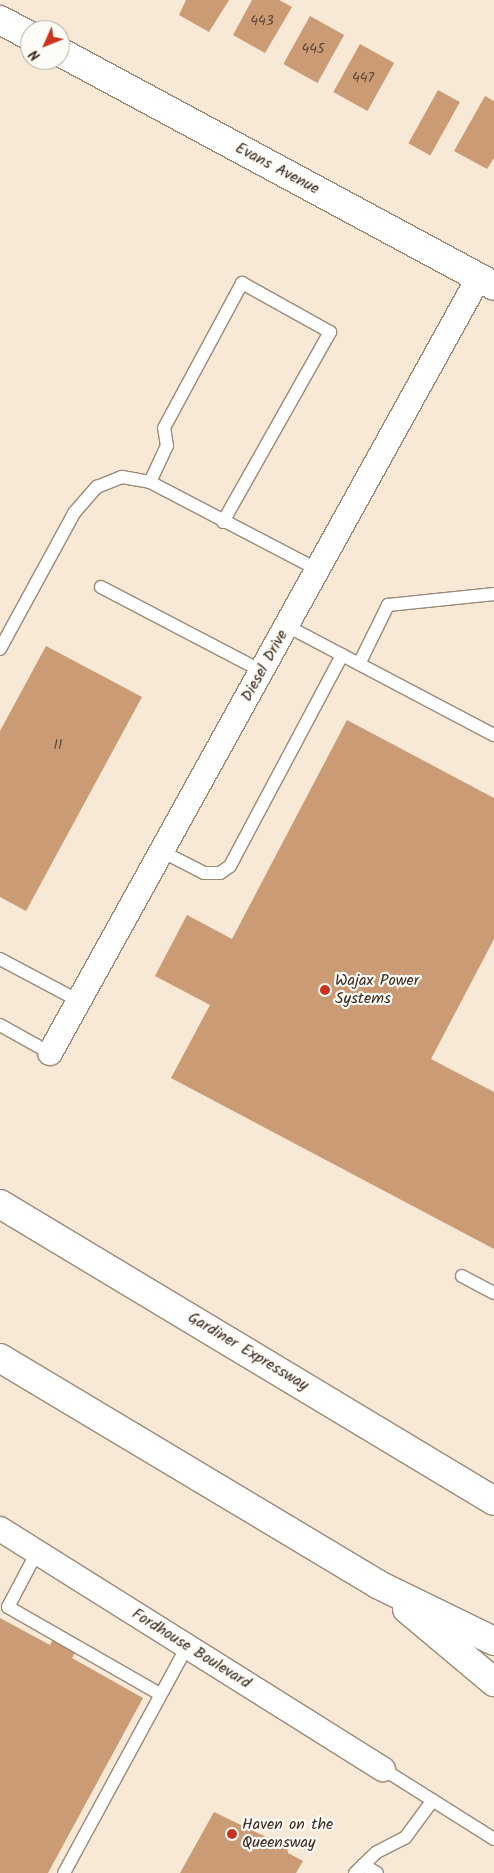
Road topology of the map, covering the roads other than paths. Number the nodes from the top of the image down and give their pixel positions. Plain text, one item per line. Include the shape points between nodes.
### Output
1 (0, 20) edge
2 (20, 31) edge
3 (70, 57) edge
4 (487, 282) edge
5 (150, 482) junction
6 (223, 522) junction
7 (318, 570) junction
8 (101, 587) dead end
9 (494, 594) edge
10 (287, 626) junction
11 (0, 649) edge
12 (342, 655) junction
13 (359, 664) junction
14 (262, 671) junction
15 (494, 735) edge
16 (163, 852) junction
17 (0, 958) edge
18 (79, 1002) junction
19 (0, 1025) edge
20 (50, 1053) joint
21 (0, 1204) edge
22 (462, 1276) dead end
23 (494, 1293) edge
24 (0, 1358) edge
25 (494, 1502) edge
26 (0, 1529) edge
27 (37, 1552) junction
28 (377, 1584) junction
29 (494, 1641) edge
30 (187, 1646) junction
31 (494, 1682) edge
32 (160, 1694) junction
33 (383, 1769) joint
34 (433, 1800) junction
35 (494, 1839) edge
36 (359, 1869) edge
37 (64, 1873) edge
38 (377, 1873) edge

1 - 2 main road
3 - 4 main road, Evans Avenue
4 - 7 street, Diesel Drive
5 - 6 lane
5 - 6 lane via 168,446 164,428 242,283 330,332
5 - 11 lane via 122,477 97,487 74,513
6 - 7 lane
7 - 10 street, Diesel Drive
8 - 14 lane
9 - 13 lane via 388,605
10 - 12 lane
10 - 14 street, Diesel Drive
12 - 13 lane
12 - 16 lane via 230,866 220,873 204,873
13 - 15 lane
14 - 16 street, Diesel Drive
16 - 18 street, Diesel Drive
17 - 18 lane
18 - 20 street, Diesel Drive
19 - 20 lane
21 - 25 main road, Gardiner Expressway
22 - 23 lane
24 - 28 main road
26 - 27 street, Fordhouse Boulevard
27 - 30 street, Fordhouse Boulevard
27 - 32 lane via 8,1607
28 - 29 main road
28 - 31 main road
30 - 32 lane
30 - 33 street, Fordhouse Boulevard
32 - 37 lane
33 - 34 lane
34 - 35 lane
34 - 36 lane via 405,1838 376,1852
36 - 38 lane

